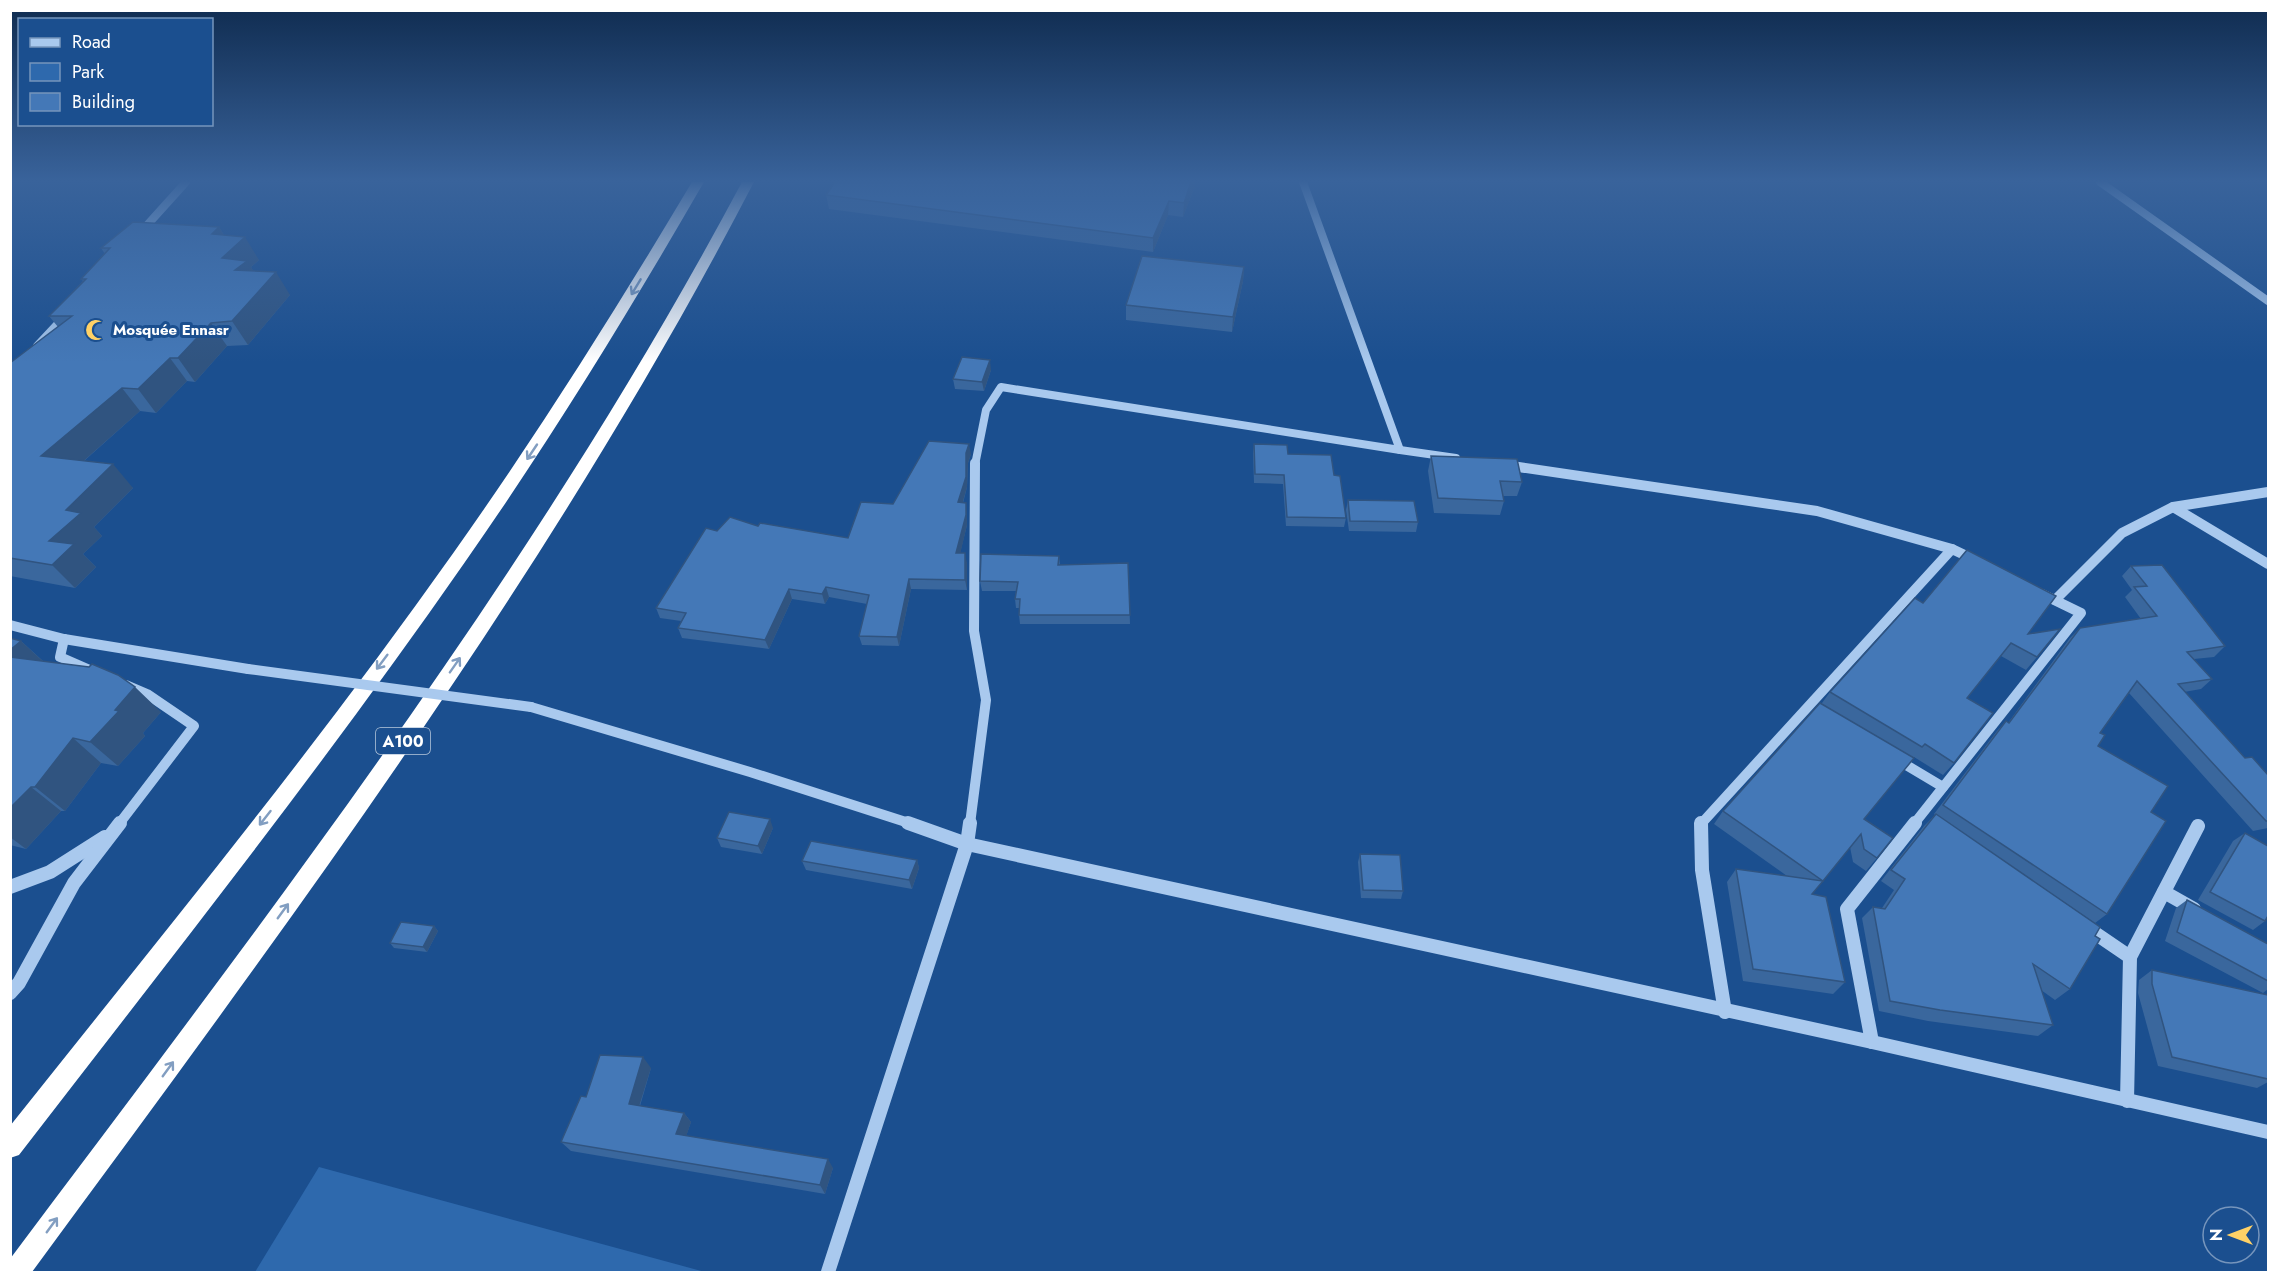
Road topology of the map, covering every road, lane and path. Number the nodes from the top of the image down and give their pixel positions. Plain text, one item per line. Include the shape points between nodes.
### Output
1 (662, 242) edge
2 (716, 242) edge
3 (1325, 242) edge
4 (2185, 242) edge
5 (2268, 301) edge
6 (74, 305) edge
7 (26, 358) edge
8 (1400, 450) junction
9 (1469, 460) edge
10 (1492, 464) edge
11 (2268, 492) edge
12 (2173, 507) junction
13 (1952, 549) junction
14 (1983, 564) edge
15 (2268, 564) edge
16 (2034, 590) edge
17 (2055, 600) junction
18 (10, 625) edge
19 (64, 639) junction
20 (1885, 752) edge
21 (1943, 787) junction
22 (2198, 826) dead end
23 (113, 832) junction
24 (967, 844) junction
25 (10, 886) edge
26 (2164, 892) junction
27 (2206, 915) edge
28 (2073, 918) edge
29 (2130, 957) junction
30 (10, 993) edge
31 (1725, 1012) junction
32 (1872, 1042) junction
33 (2127, 1101) junction
34 (2268, 1132) edge
35 (10, 1146) edge
36 (17, 1272) edge
37 (828, 1272) edge

1 -> 35 highway via 574,388 465,548 305,767
36 -> 2 highway, A100 via 240,971 498,603 672,325
3 - 8 street
4 - 5 street
6 - 7 street
8 - 9 street
8 - 24 street via 1001,387 986,410 975,454 974,631 986,700
10 - 13 street via 1817,511
11 - 12 street
12 - 15 street
12 - 17 street via 2122,533
13 - 14 street
13 - 31 street via 1813,709 1701,823 1702,870
16 - 17 street
17 - 21 street via 2081,613
18 - 19 street
19 - 23 street via 60,657 147,694 194,726
19 - 24 street, bridge via 248,669 531,707 783,781
20 - 21 street
21 - 32 street via 1926,818 1847,909
22 - 26 street
23 - 25 street via 50,872
23 - 30 street via 74,883
24 - 31 street
24 - 37 street
26 - 27 street
26 - 29 street
28 - 29 street
29 - 33 street
31 - 32 street
32 - 33 street
33 - 34 street

